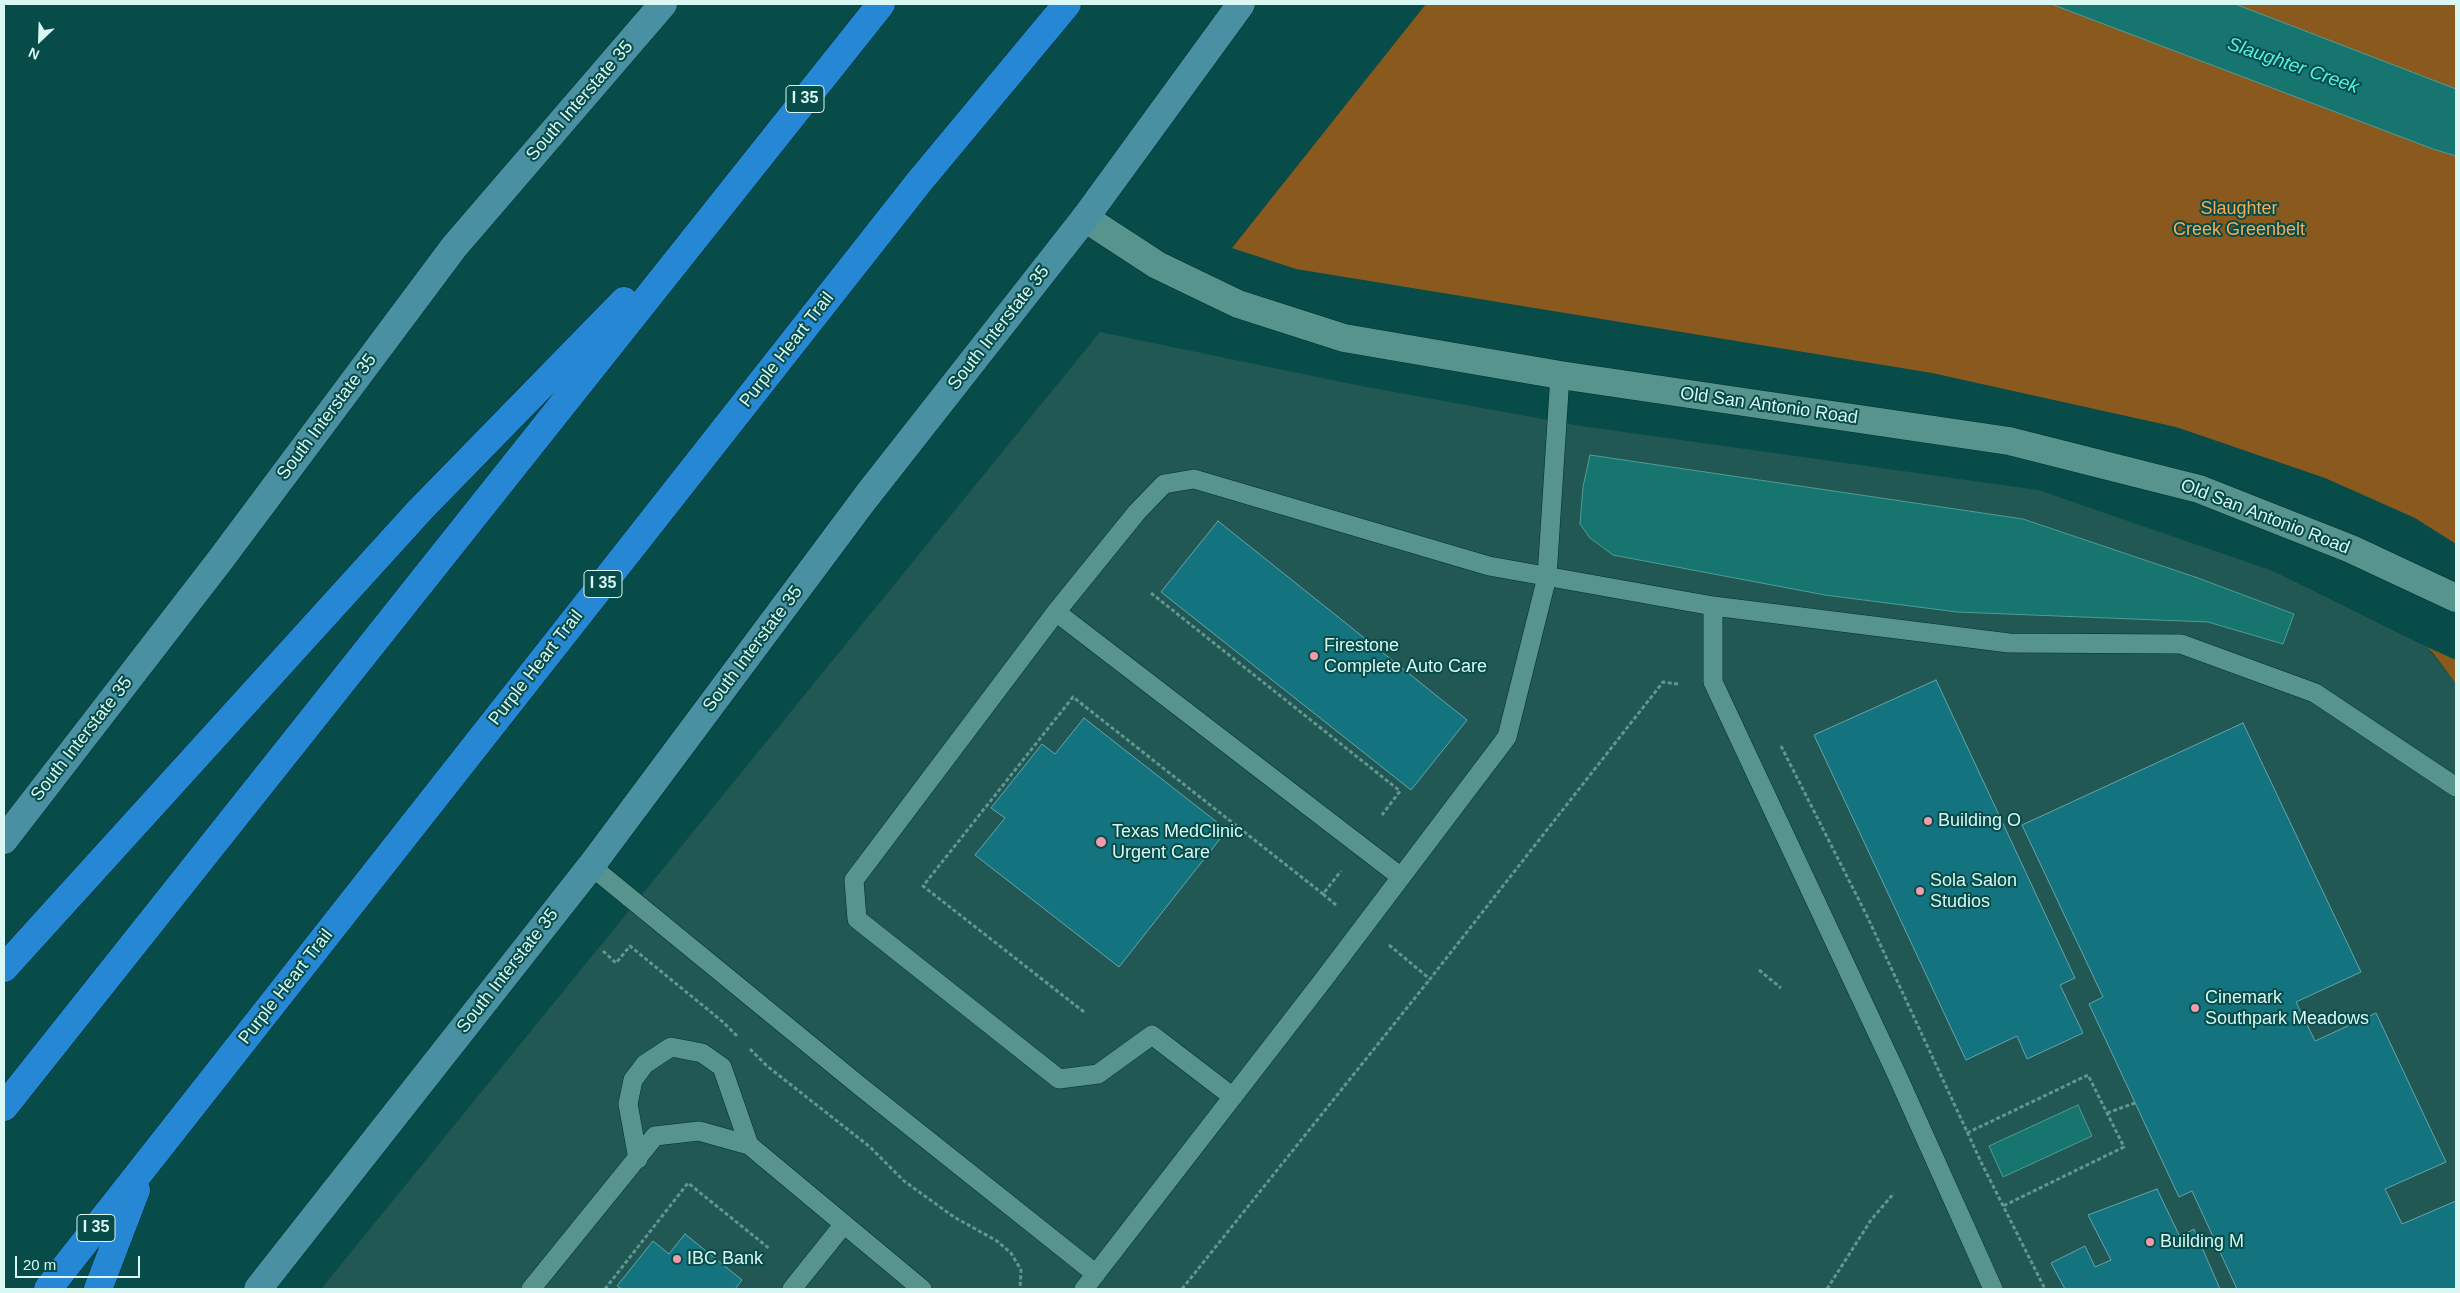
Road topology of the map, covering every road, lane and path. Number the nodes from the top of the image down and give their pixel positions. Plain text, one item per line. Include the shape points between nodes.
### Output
1 (663, 4) edge
2 (881, 4) edge
3 (1067, 4) edge
4 (1241, 4) edge
5 (728, 194) junction
6 (1085, 218) junction
7 (1560, 375) junction
8 (1547, 578) junction
9 (1151, 594) dead end
10 (2456, 598) edge
11 (1713, 606) junction
12 (1056, 612) junction
13 (1678, 684) dead end
14 (1778, 742) dead end
15 (2456, 787) edge
16 (1382, 815) dead end
17 (4, 840) edge
18 (591, 866) junction
19 (1342, 870) dead end
20 (1401, 877) junction
21 (1323, 894) junction
22 (1336, 905) dead end
23 (1388, 945) dead end
24 (602, 951) dead end
25 (4, 968) edge
26 (1759, 970) dead end
27 (1430, 979) junction
28 (1781, 988) dead end
29 (1084, 1012) dead end
30 (742, 1041) dead end
31 (748, 1047) dead end
32 (1233, 1097) junction
33 (2135, 1103) dead end
34 (4, 1107) edge
35 (2108, 1113) junction
36 (1967, 1133) junction
37 (749, 1145) junction
38 (638, 1159) junction
39 (1982, 1164) junction
40 (1975, 1165) dead end
41 (144, 1167) junction
42 (1894, 1193) dead end
43 (2003, 1206) junction
44 (844, 1224) junction
45 (770, 1249) dead end
46 (1096, 1274) junction
47 (48, 1289) edge
48 (98, 1289) edge
49 (258, 1289) edge
50 (532, 1289) edge
51 (605, 1289) edge
52 (792, 1289) edge
53 (922, 1289) edge
54 (1020, 1289) edge
55 (1084, 1289) edge
56 (1182, 1289) edge
57 (1827, 1289) edge
58 (1993, 1289) edge
59 (2045, 1289) edge

1 - 17 main road, South Interstate 35 via 454,247 221,559
2 - 5 highway, I 35
3 - 41 highway, Purple Heart Trail / I 35 via 912,190
4 - 6 main road, South Interstate 35
5 - 25 highway via 420,510
5 - 34 highway, I 35
6 - 7 street, Old San Antonio Road via 1156,264 1238,304 1344,338
6 - 18 main road, South Interstate 35 via 866,498
7 - 8 lane
7 - 10 street, Old San Antonio Road via 2009,440 2199,489 2352,549
8 - 11 lane
8 - 12 lane via 1489,566 1194,479 1164,484 1137,512
8 - 20 lane via 1507,737
9 - 16 path via 1400,791
11 - 15 lane via 2009,643 2181,644 2315,693
11 - 58 lane via 1713,682 1905,1092
12 - 20 lane
12 - 32 lane via 854,880 857,919 1059,1078 1098,1074 1152,1035
13 - 27 path via 1663,682
14 - 36 path via 1867,916
18 - 46 lane via 845,1075
18 - 49 main road, South Interstate 35
19 - 21 path
20 - 32 lane
21 - 22 path
21 - 29 path via 1073,697 923,886
23 - 27 path
24 - 30 path via 616,963 630,946
26 - 28 path
27 - 56 path
31 - 54 path via 767,1066 870,1146 904,1181 1011,1253 1021,1270
32 - 46 lane
33 - 35 path
35 - 36 path via 2088,1075
35 - 43 path via 2124,1147
36 - 39 path
37 - 38 lane via 699,1132 655,1136
37 - 38 lane via 722,1067 702,1053 671,1047 645,1064 633,1080 628,1104
37 - 44 lane
38 - 50 lane
39 - 40 path
39 - 43 path
41 - 47 highway, Purple Heart Trail / I 35
41 - 48 highway
42 - 57 path via 1871,1220
43 - 59 path
44 - 52 lane
44 - 53 lane
45 - 51 path via 688,1183
46 - 55 lane

